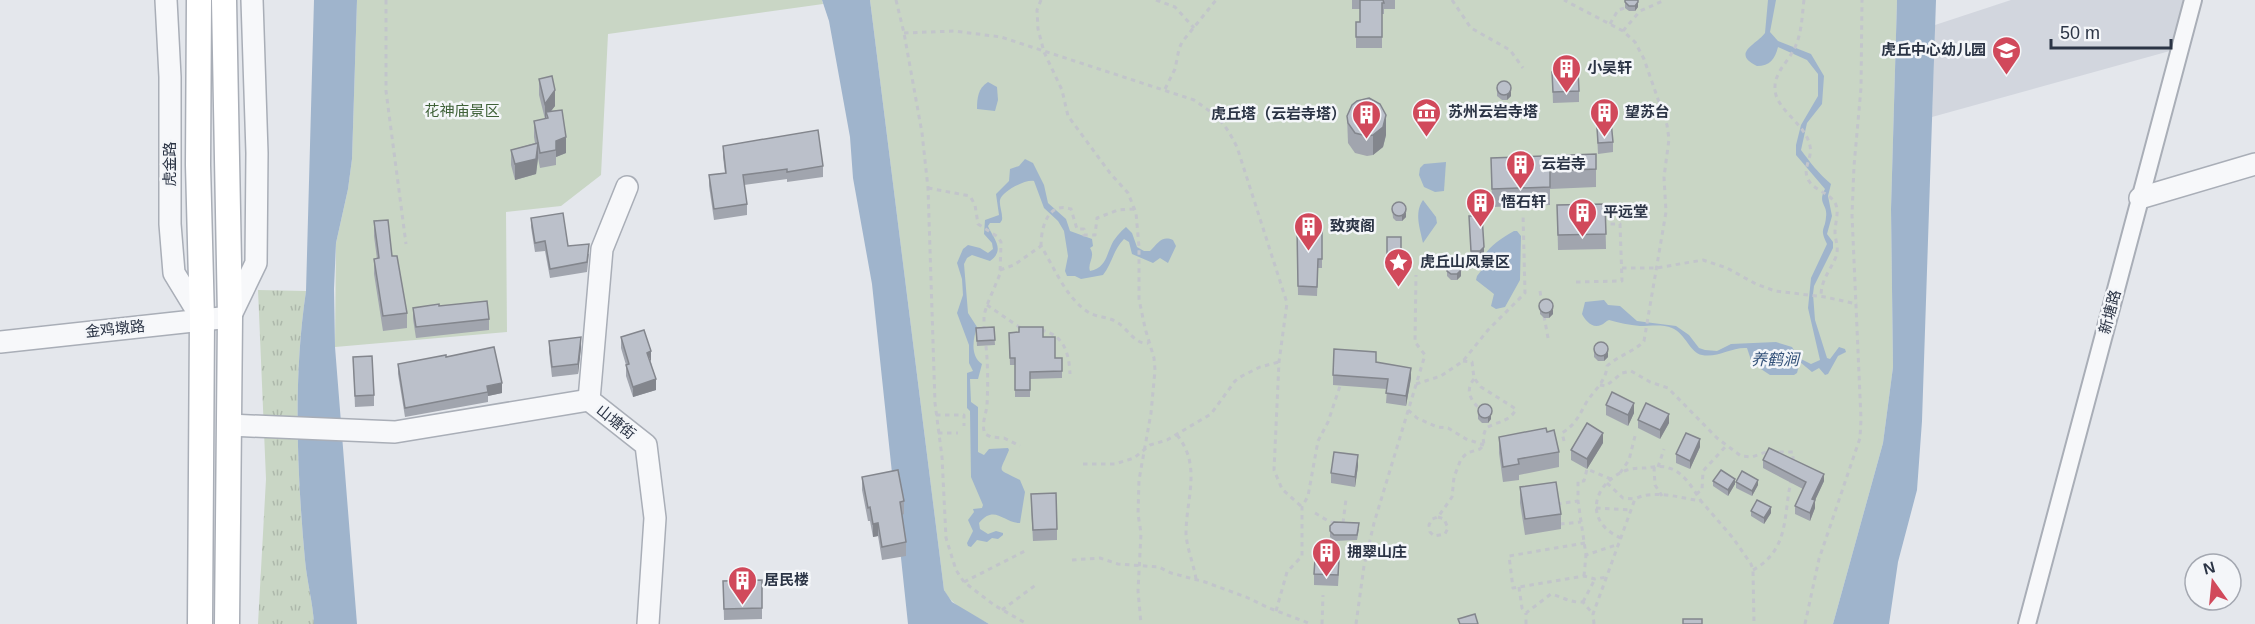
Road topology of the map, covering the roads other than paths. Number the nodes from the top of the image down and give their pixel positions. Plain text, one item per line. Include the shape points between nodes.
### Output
1 (166, 0) edge
2 (199, 0) edge
3 (224, 0) edge
4 (252, 0) edge
5 (2193, 0) edge
6 (2255, 164) edge
7 (627, 187) dead end
8 (2140, 198) junction
9 (230, 316) junction
10 (202, 319) junction
11 (0, 342) edge
12 (589, 400) junction
13 (229, 425) junction
14 (200, 624) edge
15 (227, 624) edge
16 (648, 624) edge
17 (2027, 624) edge

1 - 10 street, 虎金路 via 174,273
2 - 10 main road, 虎金路
3 - 9 main road
4 - 9 street via 256,263
5 - 8 street, 新塘路
6 - 8 street
7 - 12 street, 山塘街 via 602,249
8 - 17 street, 新塘路
9 - 10 street, 金鸡墩路
9 - 13 main road
10 - 11 street, 金鸡墩路
10 - 14 main road, 虎金路
12 - 13 street via 395,432
12 - 16 street, 山塘街 via 646,445 655,518
13 - 15 main road

